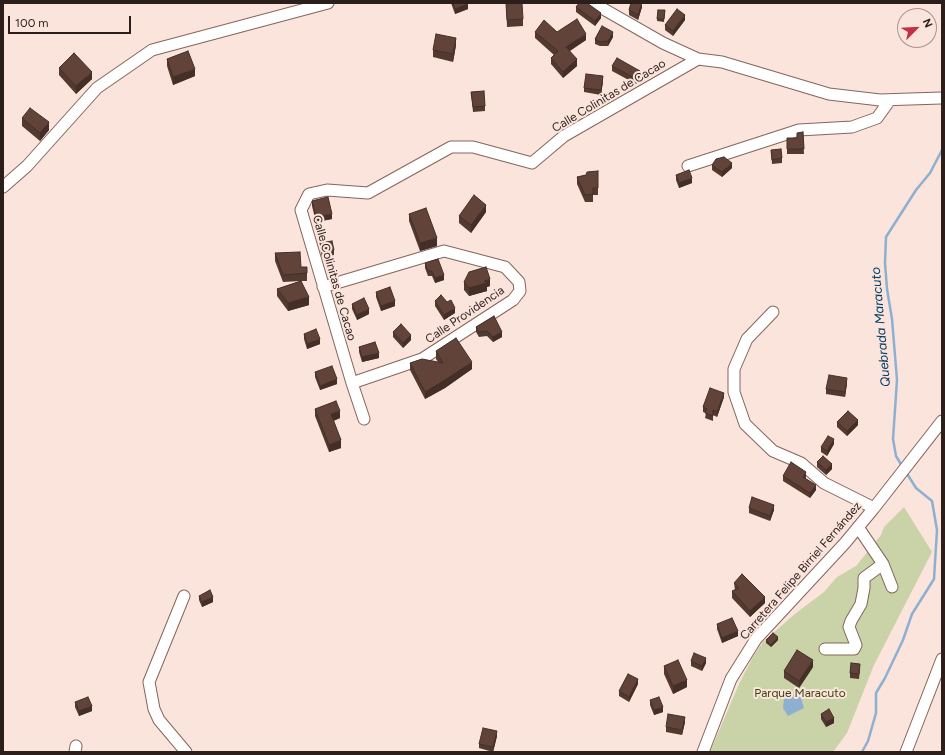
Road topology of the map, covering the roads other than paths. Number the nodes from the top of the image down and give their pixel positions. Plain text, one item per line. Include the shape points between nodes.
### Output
1 (328, 3) edge
2 (594, 3) edge
3 (698, 59) junction
4 (940, 98) dead end
5 (890, 100) junction
6 (688, 166) dead end
7 (3, 187) edge
8 (323, 287) junction
9 (773, 312) dead end
10 (352, 383) junction
11 (364, 419) dead end
12 (942, 421) edge
13 (874, 508) junction
14 (858, 527) junction
15 (883, 564) junction
16 (892, 587) dead end
17 (184, 596) dead end
18 (825, 649) dead end
19 (942, 659) edge
20 (186, 752) edge
21 (703, 752) edge
22 (906, 752) edge

1 - 7 street via 152,50 98,88 27,166
2 - 3 street via 663,43
3 - 5 street via 722,62 829,94
3 - 8 street, Calle Colinitas de Cacao via 564,136 532,163 473,148 451,147 368,194 327,190 309,194 301,210
4 - 5 street
5 - 6 street via 877,118 852,127 799,130
8 - 10 street, Calle Colinitas de Cacao
8 - 10 street, Calle Providencia via 444,251 504,267 519,282 520,291 512,300 422,359
9 - 13 street via 747,339 734,369 734,392 745,424 773,451 801,463 824,483
10 - 11 street, Calle Colinitas de Cacao
12 - 13 street, Carretera Felipe Birriel Fernández
13 - 14 street, Carretera Felipe Birriel Fernández
14 - 15 street
14 - 21 street, Carretera Felipe Birriel Fernández via 756,639 731,679
15 - 16 street
15 - 18 street via 864,578 861,604 849,627 856,645 854,649
17 - 20 street via 149,682 154,709
19 - 22 street

